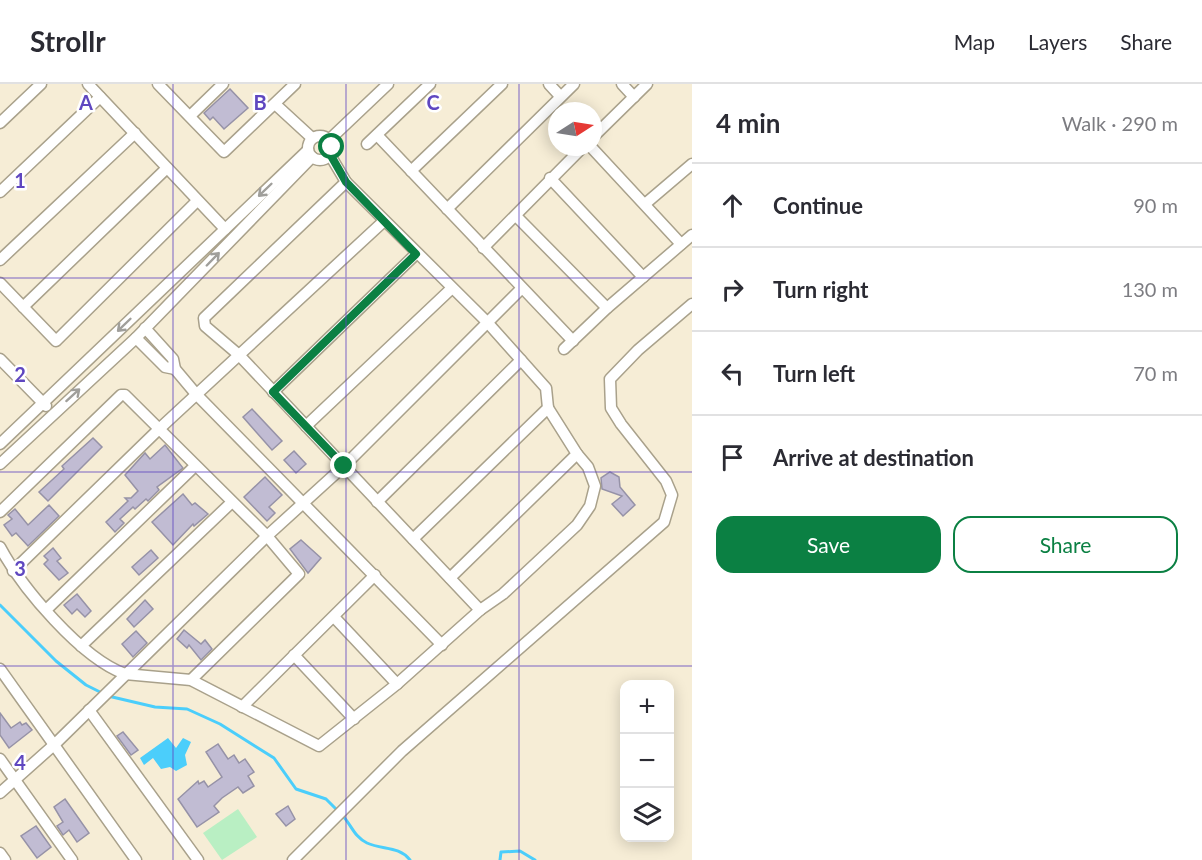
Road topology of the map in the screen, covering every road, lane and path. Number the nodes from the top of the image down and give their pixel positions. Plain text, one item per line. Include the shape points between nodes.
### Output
1 (41, 84) edge
2 (88, 84) edge
3 (158, 84) edge
4 (223, 84) edge
5 (295, 84) edge
6 (388, 84) edge
7 (430, 84) edge
8 (502, 84) edge
9 (549, 84) edge
10 (574, 84) edge
11 (622, 84) edge
12 (647, 84) edge
13 (560, 96) junction
14 (100, 97) junction
15 (634, 97) junction
16 (274, 104) junction
17 (190, 116) junction
18 (0, 123) edge
19 (602, 128) edge
20 (135, 133) junction
21 (377, 135) junction
22 (312, 138) junction
23 (329, 140) junction
24 (367, 144) dead end
25 (310, 154) junction
26 (330, 154) junction
27 (573, 156) edge
28 (600, 156) edge
29 (692, 164) edge
30 (167, 168) junction
31 (411, 171) junction
32 (550, 178) junction
33 (346, 182) junction
34 (0, 192) edge
35 (198, 201) junction
36 (645, 204) junction
37 (447, 209) junction
38 (516, 216) junction
39 (384, 221) junction
40 (225, 229) junction
41 (692, 235) edge
42 (681, 244) junction
43 (483, 248) junction
44 (416, 254) junction
45 (0, 260) edge
46 (643, 277) junction
47 (0, 283) edge
48 (451, 289) junction
49 (521, 289) junction
50 (692, 304) edge
51 (23, 307) junction
52 (607, 308) junction
53 (487, 322) junction
54 (146, 328) junction
55 (136, 338) junction
56 (573, 341) junction
57 (564, 350) dead end
58 (239, 355) junction
59 (0, 359) edge
60 (520, 360) junction
61 (175, 369) junction
62 (273, 392) junction
63 (196, 394) junction
64 (42, 403) junction
65 (548, 408) junction
66 (53, 414) junction
67 (306, 426) junction
68 (158, 429) junction
69 (0, 444) edge
70 (577, 453) junction
71 (0, 464) edge
72 (195, 466) junction
73 (344, 466) junction
74 (232, 502) junction
75 (377, 502) junction
76 (303, 503) junction
77 (0, 512) edge
78 (267, 536) junction
79 (413, 539) junction
80 (0, 547) edge
81 (13, 572) junction
82 (375, 575) junction
83 (450, 578) junction
84 (46, 610) junction
85 (480, 610) junction
86 (334, 618) junction
87 (442, 645) junction
88 (81, 646) junction
89 (294, 655) junction
90 (0, 669) edge
91 (125, 674) junction
92 (191, 680) junction
93 (397, 684) junction
94 (92, 707) junction
95 (242, 707) junction
96 (354, 719) junction
97 (55, 744) junction
98 (0, 759) edge
99 (14, 780) junction
100 (0, 793) edge
101 (0, 853) edge
102 (5, 860) edge
103 (72, 860) edge
104 (136, 860) edge
105 (198, 860) edge
106 (293, 860) edge

1 - 18 street
2 - 14 street
3 - 17 street
4 - 17 street
5 - 16 street
6 - 23 street
7 - 21 street
8 - 31 street
9 - 13 street
10 - 13 street
11 - 15 street
12 - 15 street
13 - 37 street
14 - 20 street
14 - 34 street
15 - 19 street
16 - 17 street via 224,152
16 - 22 street
20 - 30 street
20 - 45 street
21 - 24 street
21 - 31 street
22 - 23 street via 323,136
22 - 25 street
23 - 26 street
25 - 26 street via 320,160
25 -> 40 street
54 -> 25 street
26 - 33 street
27 - 32 street
28 - 36 street
29 - 36 street
30 - 35 street
30 - 51 street
31 - 37 street
32 - 38 street
32 - 46 street
33 - 39 street
33 - 58 street via 204,318 205,326
35 - 40 street
35 - 51 street via 56,341
36 - 42 street
37 - 43 street
38 - 43 street
38 - 52 street
39 - 44 street
39 - 58 street
40 -> 64 street
41 - 42 street
42 - 46 street
43 - 49 street
44 - 48 street
44 - 62 street
46 - 52 street
47 - 51 street
48 - 53 street
48 - 67 street
49 - 53 street
49 - 56 street
50 - 106 street via 610,379 611,408 666,481 672,495 664,522 402,751
52 - 56 street
53 - 60 street
53 - 73 street
54 - 55 street
54 - 61 street via 173,359
55 - 61 street via 165,367
66 -> 55 street
56 - 57 street
58 - 62 street
58 - 63 street
59 - 64 street
60 - 65 street via 546,388
60 - 75 street
61 - 63 street
62 - 67 street
63 - 68 street
63 - 76 street
64 - 66 street
64 - 69 street
65 - 70 street
65 - 79 street
66 - 71 street
67 - 73 street
68 - 72 street
68 - 77 street via 121,395
68 - 81 street
70 - 83 street
70 - 85 street via 595,486 590,506 577,525 503,594
72 - 74 street
72 - 84 street
73 - 75 street
73 - 76 street
74 - 78 street
74 - 88 street
75 - 79 street
76 - 78 street
76 - 82 street
78 - 91 street
78 - 92 street via 297,570 297,578
79 - 83 street
80 - 81 street
81 - 84 street
82 - 86 street
82 - 87 street
83 - 85 street
84 - 88 street
85 - 87 street
86 - 89 street
86 - 93 street
87 - 93 street
88 - 91 street
89 - 95 street
89 - 96 street
90 - 97 street
91 - 92 street
91 - 94 street
92 - 95 street
93 - 96 street
94 - 97 street
94 - 105 street
95 - 96 street via 319,746
97 - 99 street
97 - 104 street
98 - 99 street
99 - 100 street
99 - 103 street
101 - 102 street

